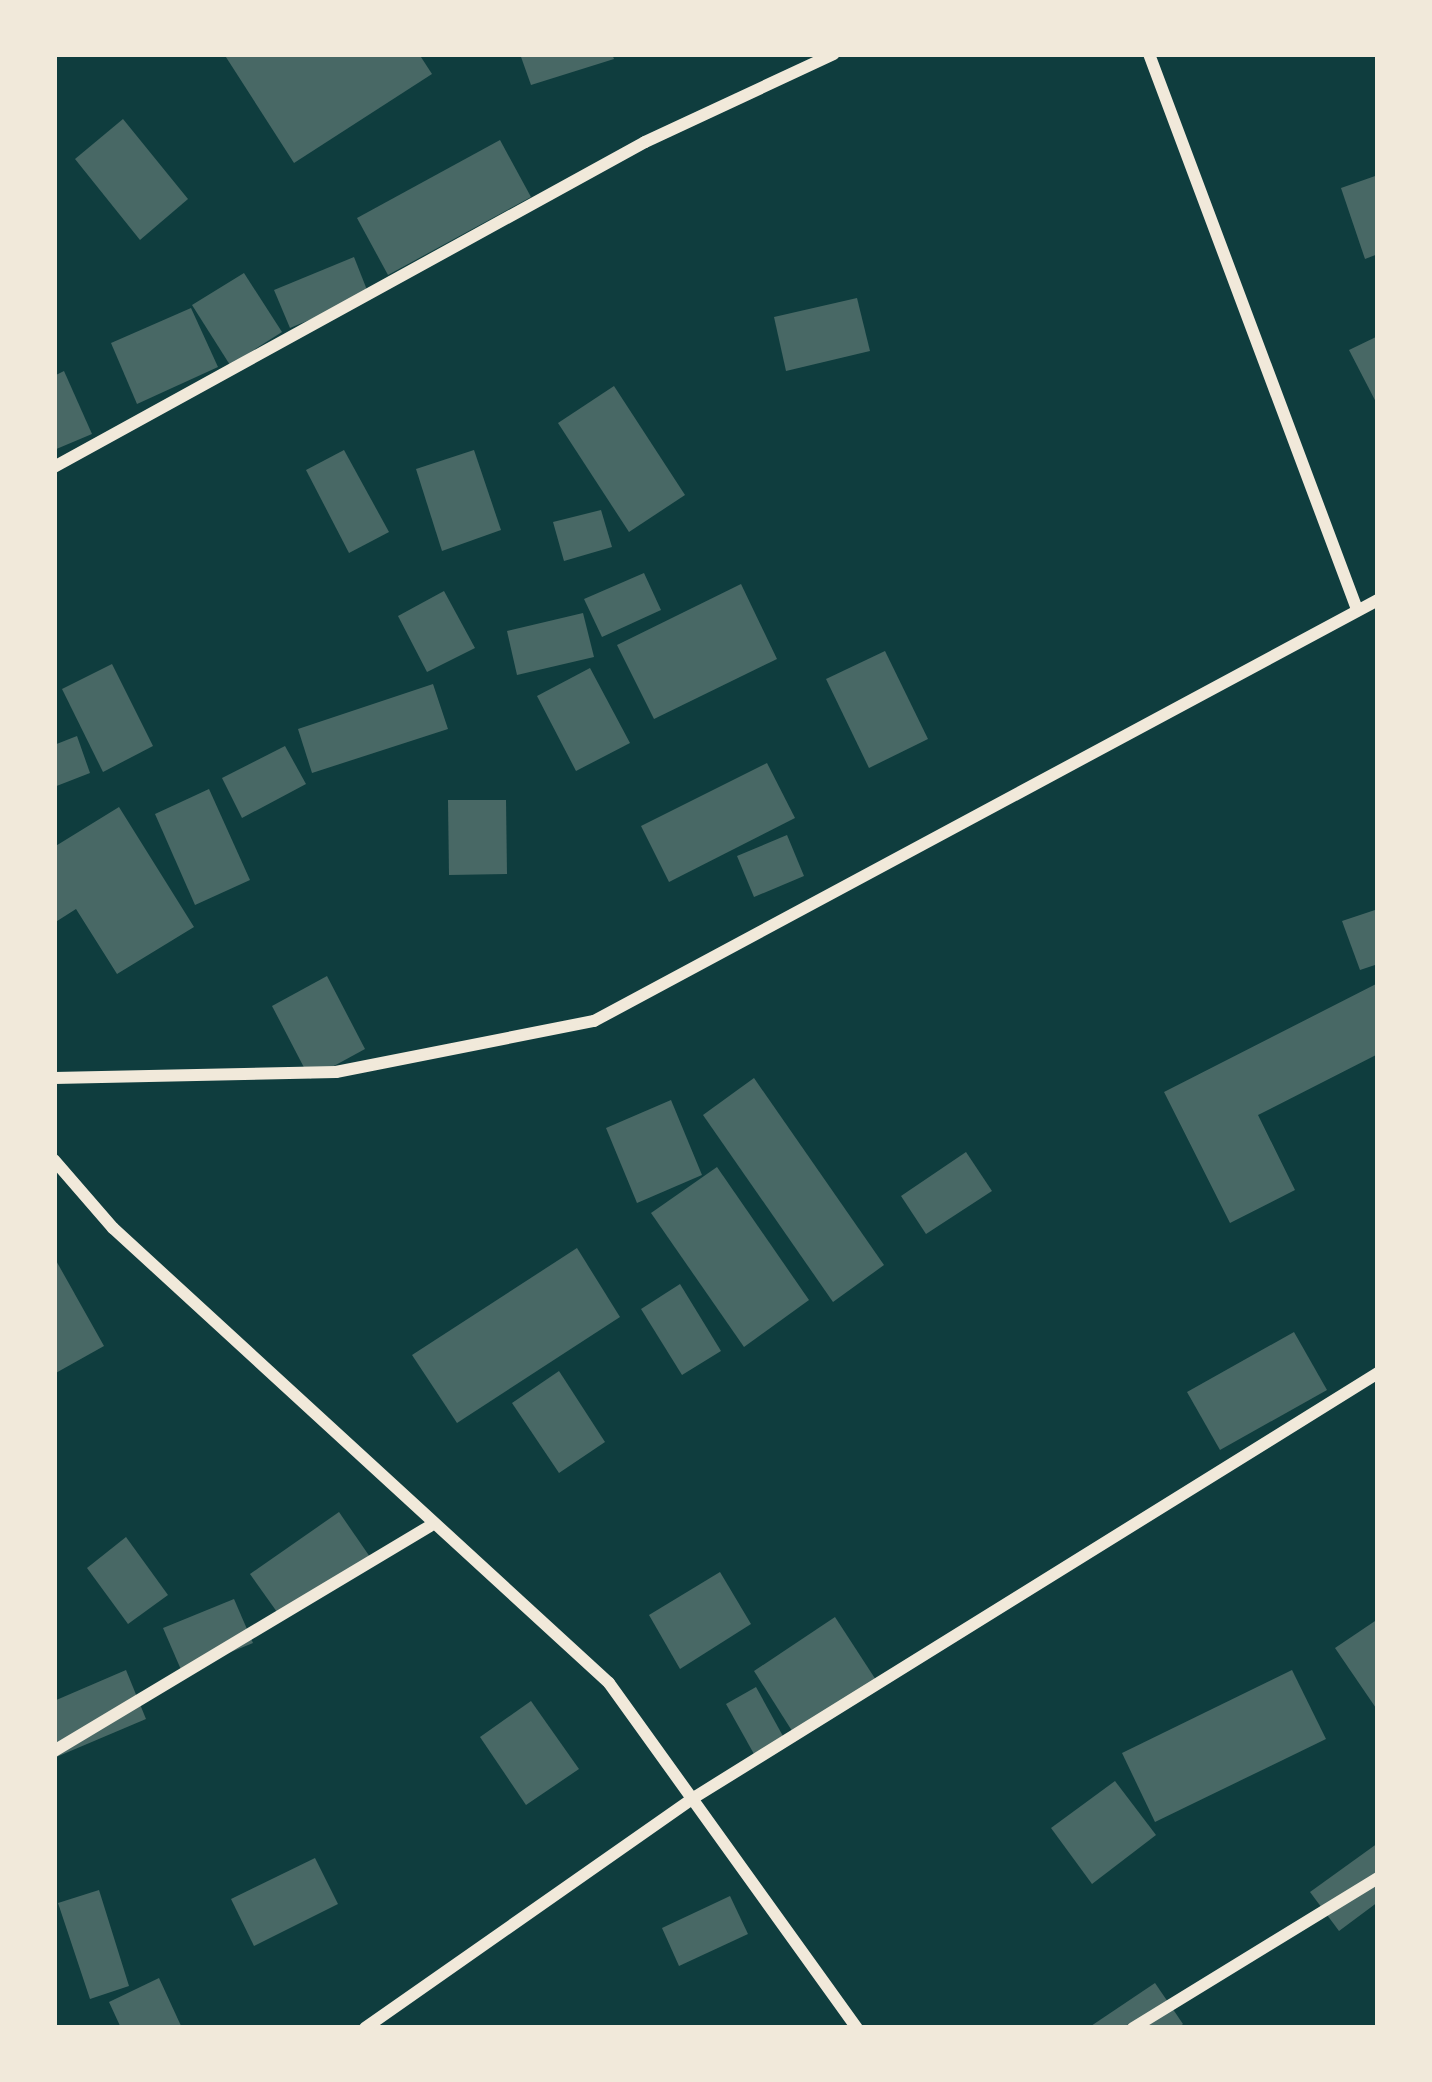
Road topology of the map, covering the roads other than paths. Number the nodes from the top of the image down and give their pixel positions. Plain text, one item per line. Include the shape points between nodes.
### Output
1 (834, 54) edge
2 (1149, 54) edge
3 (54, 467) edge
4 (1378, 600) edge
5 (1358, 609) junction
6 (54, 1078) edge
7 (54, 1160) edge
8 (1378, 1373) edge
9 (430, 1526) junction
10 (54, 1751) edge
11 (695, 1797) junction
12 (1378, 1878) edge
13 (365, 2028) edge
14 (857, 2028) edge
15 (1133, 2028) edge

1 - 3 street via 645,142
2 - 5 street
4 - 5 street
5 - 6 street via 594,1021 336,1072
7 - 9 street via 113,1228
8 - 11 street
9 - 10 street
9 - 11 street via 609,1683
11 - 13 street
11 - 14 street
12 - 15 street

